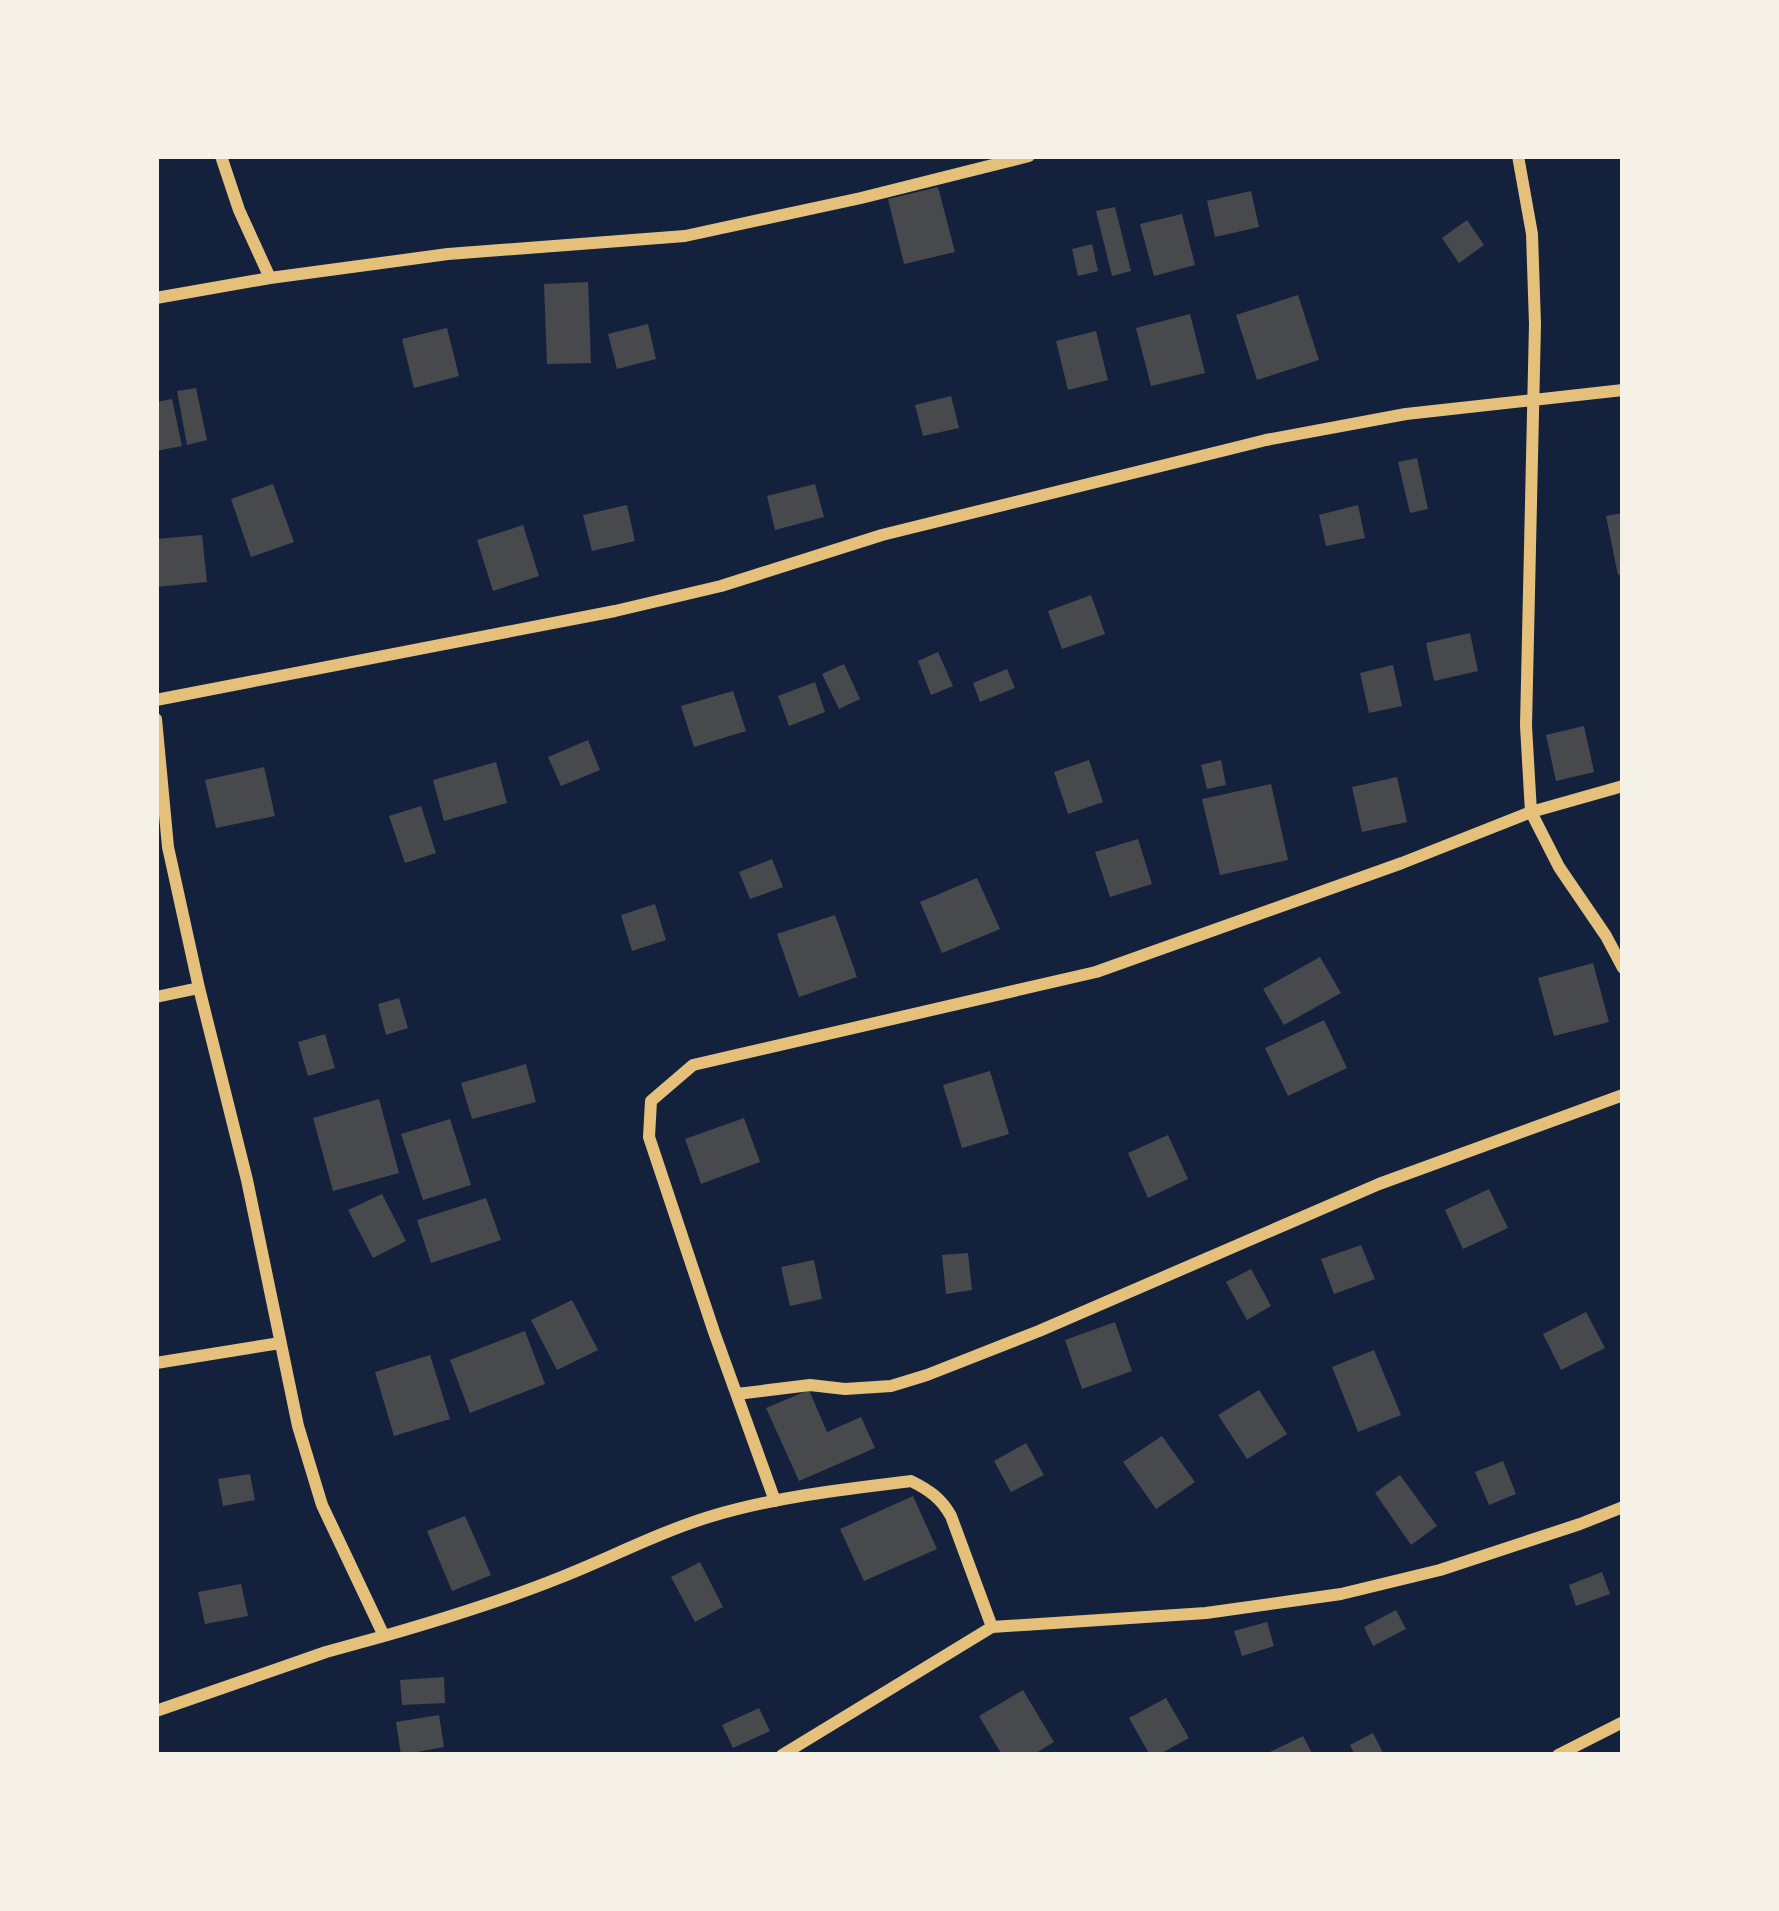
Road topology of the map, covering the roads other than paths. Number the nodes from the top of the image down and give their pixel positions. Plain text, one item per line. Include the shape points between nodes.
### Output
1 (221, 156) edge
2 (1029, 156) edge
3 (1518, 156) edge
4 (269, 278) junction
5 (156, 298) edge
6 (1623, 391) edge
7 (1533, 400) junction
8 (156, 700) edge
9 (156, 719) edge
10 (1623, 786) edge
11 (1531, 812) junction
12 (1623, 968) edge
13 (199, 988) junction
14 (156, 997) edge
15 (1623, 1096) edge
16 (280, 1343) junction
17 (156, 1364) edge
18 (737, 1394) junction
19 (775, 1502) junction
20 (1623, 1507) edge
21 (992, 1627) junction
22 (384, 1636) junction
23 (156, 1712) edge
24 (1623, 1722) edge
25 (782, 1755) edge
26 (1558, 1755) edge

1 - 4 street
2 - 4 street via 685,236
3 - 7 street via 1532,233
4 - 5 street
6 - 7 street
7 - 8 street via 1266,440 615,611
7 - 11 street
9 - 13 street via 168,848
10 - 11 street
11 - 12 street
11 - 18 street via 1096,972 693,1065 651,1101 649,1137
13 - 14 street
13 - 16 street
15 - 18 street via 1379,1184 927,1375 891,1386
16 - 17 street
16 - 22 street via 322,1505
18 - 19 street
19 - 21 street via 911,1481 928,1489 951,1516
19 - 22 street via 713,1516
20 - 21 street via 1440,1570 1341,1594 1206,1613
21 - 25 street
22 - 23 street
24 - 26 street

